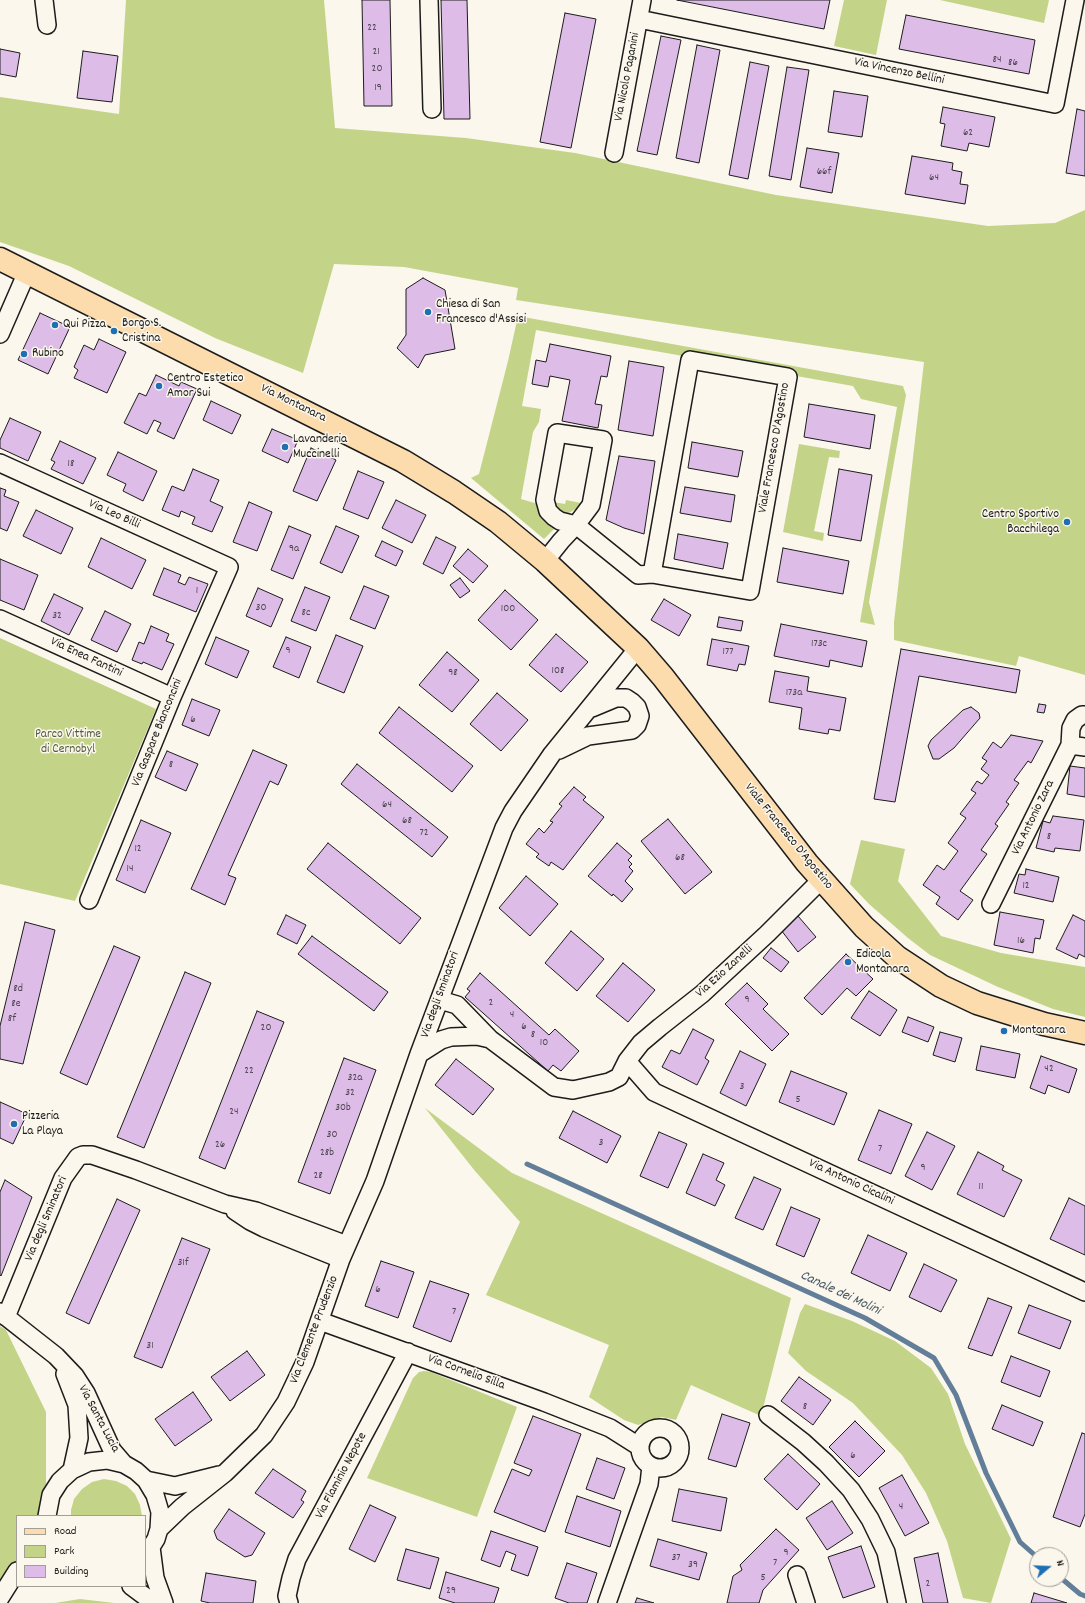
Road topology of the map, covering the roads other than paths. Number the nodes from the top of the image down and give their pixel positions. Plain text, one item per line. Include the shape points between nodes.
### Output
1 (44, 0) edge
2 (429, 0) edge
3 (642, 0) edge
4 (1075, 0) edge
5 (639, 19) junction
6 (47, 25) dead end
7 (432, 109) dead end
8 (614, 154) dead end
9 (0, 259) edge
10 (27, 272) junction
11 (0, 334) edge
12 (0, 463) edge
13 (454, 492) joint
14 (576, 525) junction
15 (546, 561) junction
16 (228, 566) joint
17 (652, 574) junction
18 (0, 619) edge
19 (638, 648) junction
20 (172, 697) junction
21 (591, 708) junction
22 (1085, 715) edge
23 (1077, 746) edge
24 (552, 754) junction
25 (821, 880) junction
26 (89, 900) dead end
27 (991, 904) dead end
28 (440, 1000) junction
29 (1085, 1033) edge
30 (490, 1039) junction
31 (419, 1054) junction
32 (627, 1061) junction
33 (344, 1252) junction
34 (1085, 1292) edge
35 (3, 1314) edge
36 (320, 1321) junction
37 (408, 1352) junction
38 (56, 1356) junction
39 (768, 1415) dead end
40 (643, 1440) junction
41 (124, 1464) junction
42 (656, 1467) junction
43 (72, 1470) junction
44 (224, 1473) junction
45 (146, 1480) junction
46 (47, 1514) edge
47 (159, 1529) junction
48 (148, 1551) edge
49 (16, 1573) edge
50 (797, 1575) dead end
51 (17, 1587) edge
52 (132, 1587) edge
53 (0, 1597) edge
54 (154, 1603) edge
55 (164, 1603) edge
56 (289, 1603) edge
57 (607, 1603) edge
58 (806, 1603) edge
59 (896, 1603) edge

1 - 6 street
2 - 7 street
3 - 5 street, Via Nicolo Paganini
4 - 5 street, Via Vincenzo Bellini via 1055,104
5 - 8 street, Via Nicolo Paganini
9 - 10 main road, Via Montanara
10 - 11 street
10 - 13 main road, Via Montanara via 362,439
12 - 16 street, Via Leo Billi
13 - 15 main road, Viale Francesco D'Agostino via 498,522
14 - 14 street, Viale Francesco D'Agostino via 560,522 548,511 545,500 557,433 603,440 591,504
14 - 15 street, Viale Francesco D'Agostino
14 - 17 street, Viale Francesco D'Agostino via 638,575
15 - 19 main road, Viale Francesco D'Agostino
16 - 20 street, Via Gaspare Bianconcini
17 - 17 street, Viale Francesco D'Agostino via 750,591 788,377 690,360
18 - 20 street, Via Enea Fantini
19 - 21 street, Via degli Sminatori
19 - 25 main road, Viale Francesco D'Agostino
20 - 26 street, Via Gaspare Bianconcini
21 - 24 street, Via degli Sminatori
21 - 24 street, Via degli Sminatori via 616,698 626,698 637,707 640,716 632,730 588,736
22 - 23 street, Via Antonio Zara via 1076,720 1071,728
23 - 27 street, Via Antonio Zara
24 - 28 street, Via degli Sminatori via 513,810 504,828
25 - 29 main road, Viale Francesco D'Agostino via 864,927 897,957 942,986 984,1006
25 - 32 street, Via Ezio Zanelli via 702,994 641,1043
28 - 30 street via 457,1005
28 - 31 street, Via degli Sminatori
30 - 31 street via 477,1036 451,1037 441,1040
30 - 32 street via 554,1087 573,1090 587,1087 603,1073
31 - 33 street, Via degli Sminatori via 375,1181
32 - 34 street, Via Antonio Cicalini via 654,1092
33 - 35 street, Via degli Sminatori via 267,1222 250,1222 225,1204 136,1170 92,1156 78,1157 63,1178
33 - 36 street, Via Clemente Prudenzio
35 - 38 street, Via Santa Lucia
36 - 37 street, Via Cornelio Silla
36 - 44 street, Via Clemente Prudenzio via 305,1362 286,1402 264,1435
37 - 40 street, Via Cornelio Silla
37 - 56 street, Via Flaminio Nepote via 297,1559 291,1578
38 - 41 street, Via Santa Lucia via 75,1376 86,1393 112,1450
38 - 43 street, Via Santa Lucia via 77,1405 79,1438
39 - 59 street via 804,1442 851,1490 870,1519 886,1552
40 - 42 street, Via Cornelio Silla via 643,1458
40 - 42 street via 657,1428 669,1430 678,1439 680,1445 677,1458 668,1466
41 - 43 street, Via Santa Lucia via 107,1460 89,1462
41 - 45 street, Via Santa Lucia
42 - 57 street
43 - 46 street, Via Santa Lucia via 60,1481 51,1495
44 - 45 street, Via Clemente Prudenzio via 175,1486
44 - 47 street, Via Clemente Prudenzio
45 - 47 street, Via Santa Lucia via 155,1495 160,1512
47 - 48 street, Via Santa Lucia
48 - 55 street, Via Santa Lucia
49 - 53 street
50 - 58 street
51 - 53 street
52 - 54 street

